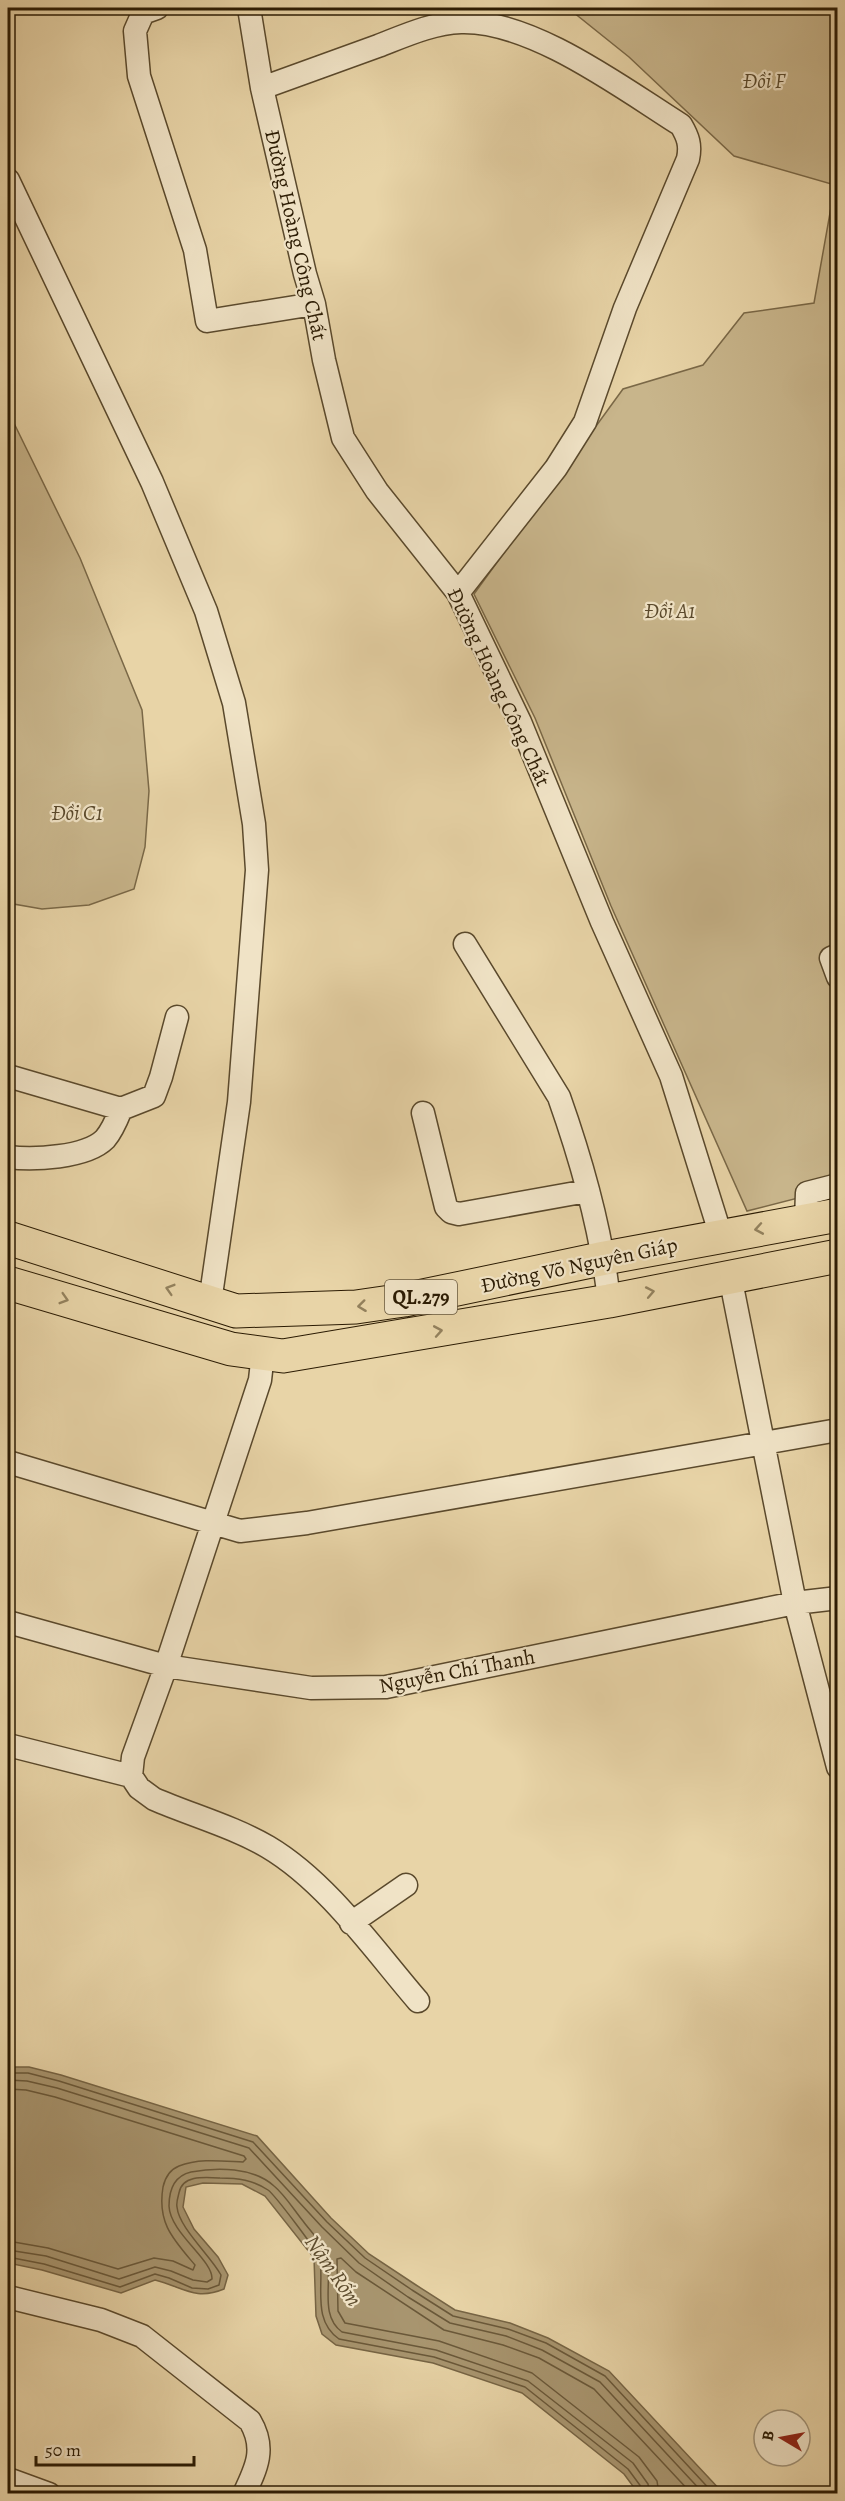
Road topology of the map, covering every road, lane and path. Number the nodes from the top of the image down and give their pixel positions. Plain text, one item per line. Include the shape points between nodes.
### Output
1 (157, 8) edge
2 (249, 8) edge
3 (262, 88) junction
4 (8, 180) edge
5 (314, 304) junction
6 (458, 593) junction
7 (465, 944) dead end
8 (837, 955) edge
9 (837, 977) edge
10 (177, 1017) dead end
11 (8, 1076) edge
12 (121, 1109) junction
13 (423, 1113) dead end
14 (8, 1157) edge
15 (837, 1185) edge
16 (587, 1191) junction
17 (822, 1217) edge
18 (721, 1236) junction
19 (8, 1238) edge
20 (837, 1256) edge
21 (605, 1258) junction
22 (730, 1276) junction
23 (8, 1283) edge
24 (609, 1301) junction
25 (210, 1302) junction
26 (263, 1353) junction
27 (837, 1430) edge
28 (763, 1443) junction
29 (8, 1462) edge
30 (212, 1523) junction
31 (837, 1598) edge
32 (795, 1603) junction
33 (8, 1622) edge
34 (166, 1666) junction
35 (8, 1745) edge
36 (837, 1767) edge
37 (131, 1776) junction
38 (406, 1885) dead end
39 (351, 1923) junction
40 (418, 2001) dead end
41 (8, 2297) edge
42 (8, 2479) edge
43 (49, 2493) edge
44 (244, 2493) edge

1 - 5 street via 143,13 135,32 139,76 195,250 207,321
2 - 3 street, Đường Hoàng Công Chất
3 - 5 street, Đường Hoàng Công Chất
3 - 6 street via 429,27 461,22 490,25 532,38 589,67 681,125 686,134 688,159 629,298 585,422 556,468
4 - 25 street via 152,482 206,611 234,703 254,824 257,870 239,1102
5 - 6 street, Đường Hoàng Công Chất via 343,438 377,491
6 - 18 street, Đường Hoàng Công Chất via 520,722 671,1077
7 - 16 street via 559,1097
8 - 9 street via 831,958
10 - 12 street via 154,1096
11 - 12 street
12 - 14 street via 104,1140 83,1151
13 - 16 street via 446,1207 451,1212 459,1214
15 - 17 street via 807,1193
16 - 21 street
17 -> 18 highway, Đường Võ Nguyên Giáp / QL.279
18 - 21 highway, Đường Võ Nguyên Giáp / QL.279
18 - 22 highway
25 -> 19 highway, Đường Võ Nguyên Giáp / QL.279
20 - 22 highway, Đường Võ Nguyên Giáp / QL.279
21 - 24 street
21 -> 25 highway, Đường Võ Nguyên Giáp / QL.279 via 356,1307 236,1311
24 -> 22 highway, Đường Võ Nguyên Giáp / QL.279
22 - 28 street
23 -> 26 highway, Đường Võ Nguyên Giáp / QL.279 via 231,1349
26 -> 24 highway, Đường Võ Nguyên Giáp / QL.279 via 283,1356 353,1346
26 - 30 street via 260,1380
27 - 28 street
28 - 30 street via 307,1523 240,1531
28 - 32 street
29 - 30 street
30 - 34 street
31 - 32 street, Nguyễn Chí Thanh
32 - 34 street, Nguyễn Chí Thanh via 386,1687 311,1688
32 - 36 street
33 - 34 street, Nguyễn Chí Thanh
34 - 37 street via 133,1757
35 - 37 street
37 - 39 street via 154,1799 267,1846 312,1881
38 - 39 street
39 - 40 street
41 - 44 street via 101,2320 142,2336 250,2421 257,2434 259,2453
42 - 43 street

